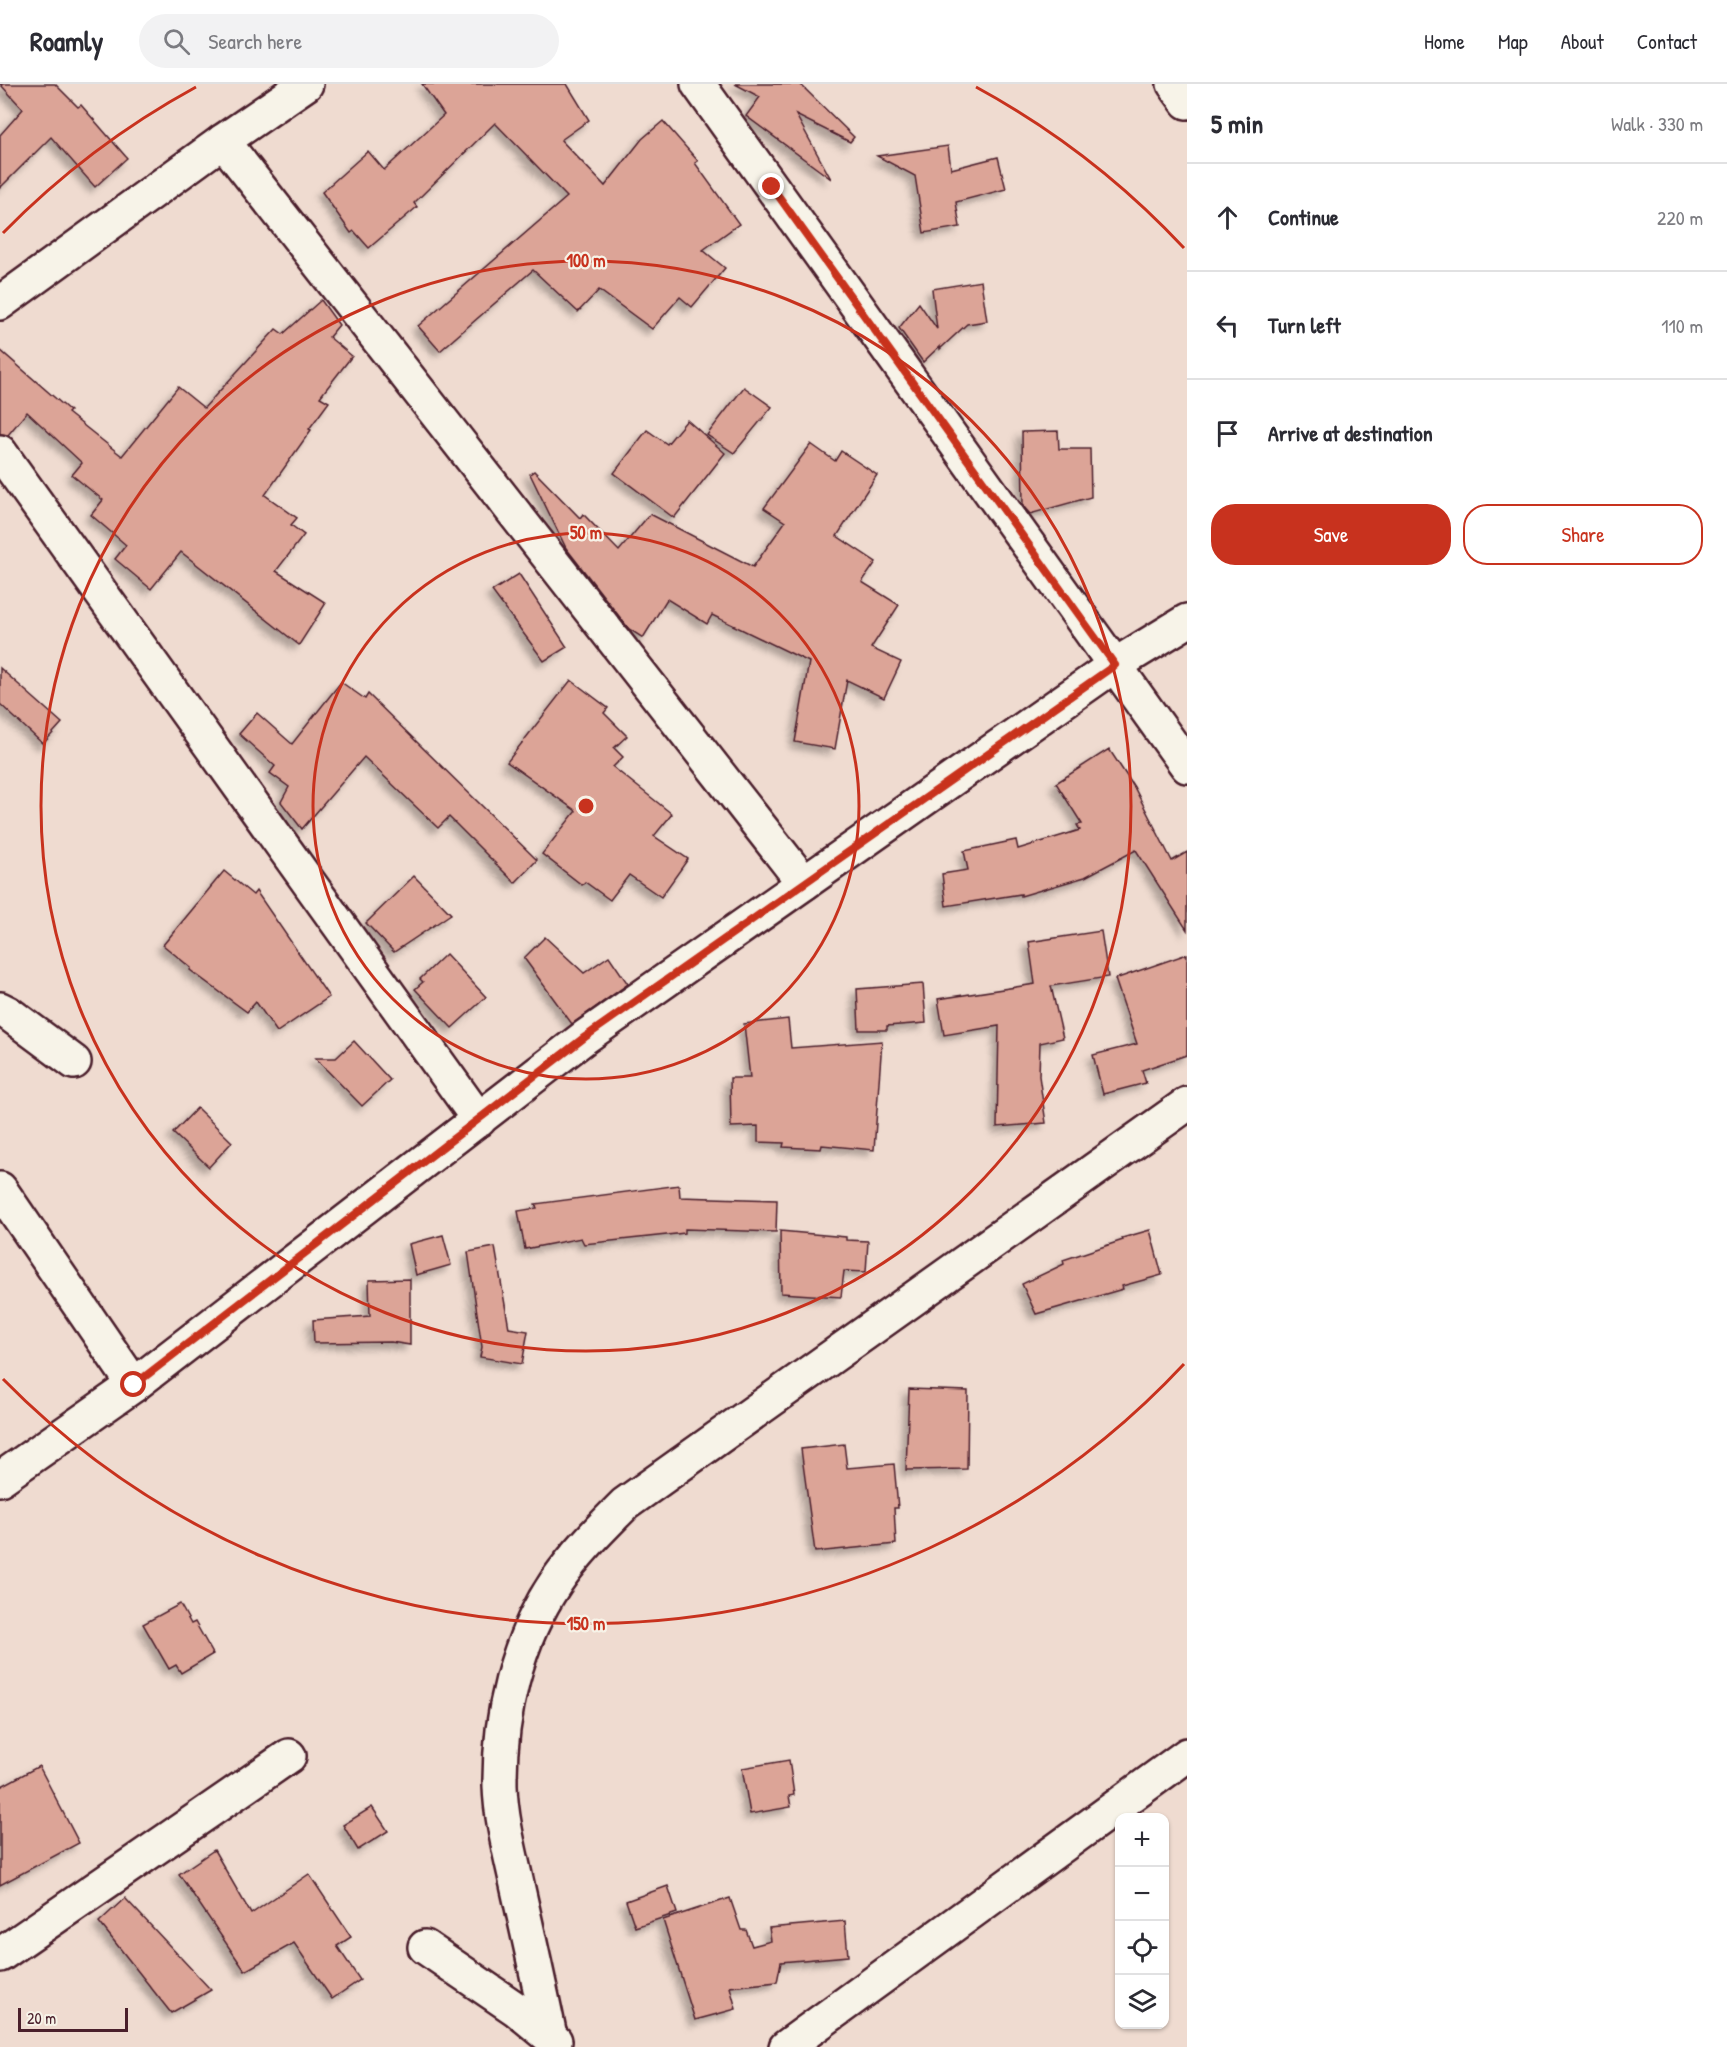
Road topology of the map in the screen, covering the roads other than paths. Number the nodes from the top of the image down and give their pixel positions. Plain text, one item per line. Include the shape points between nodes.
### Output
1 (306, 84) edge
2 (698, 84) edge
3 (1174, 84) edge
4 (1187, 102) edge
5 (223, 141) junction
6 (0, 303) edge
7 (0, 452) edge
8 (1187, 621) edge
9 (1115, 665) junction
10 (1187, 766) edge
11 (804, 883) junction
12 (0, 1010) edge
13 (74, 1062) dead end
14 (1187, 1104) edge
15 (479, 1120) junction
16 (0, 1188) edge
17 (134, 1385) junction
18 (0, 1479) edge
19 (1187, 1755) edge
20 (290, 1756) dead end
21 (425, 1947) dead end
22 (0, 1955) edge
23 (556, 2042) edge
24 (786, 2047) edge

1 - 5 street
2 - 9 street
3 - 4 street
5 - 6 street
5 - 11 street
7 - 15 street
8 - 9 street
9 - 10 street
9 - 11 street
11 - 15 street via 585,1037
12 - 13 street
14 - 23 street via 626,1504 587,1542 555,1584 529,1631 512,1682 502,1734 500,1788 507,1840
15 - 17 street
16 - 17 street
17 - 18 street
19 - 24 street
20 - 22 street
21 - 23 street via 516,2009

